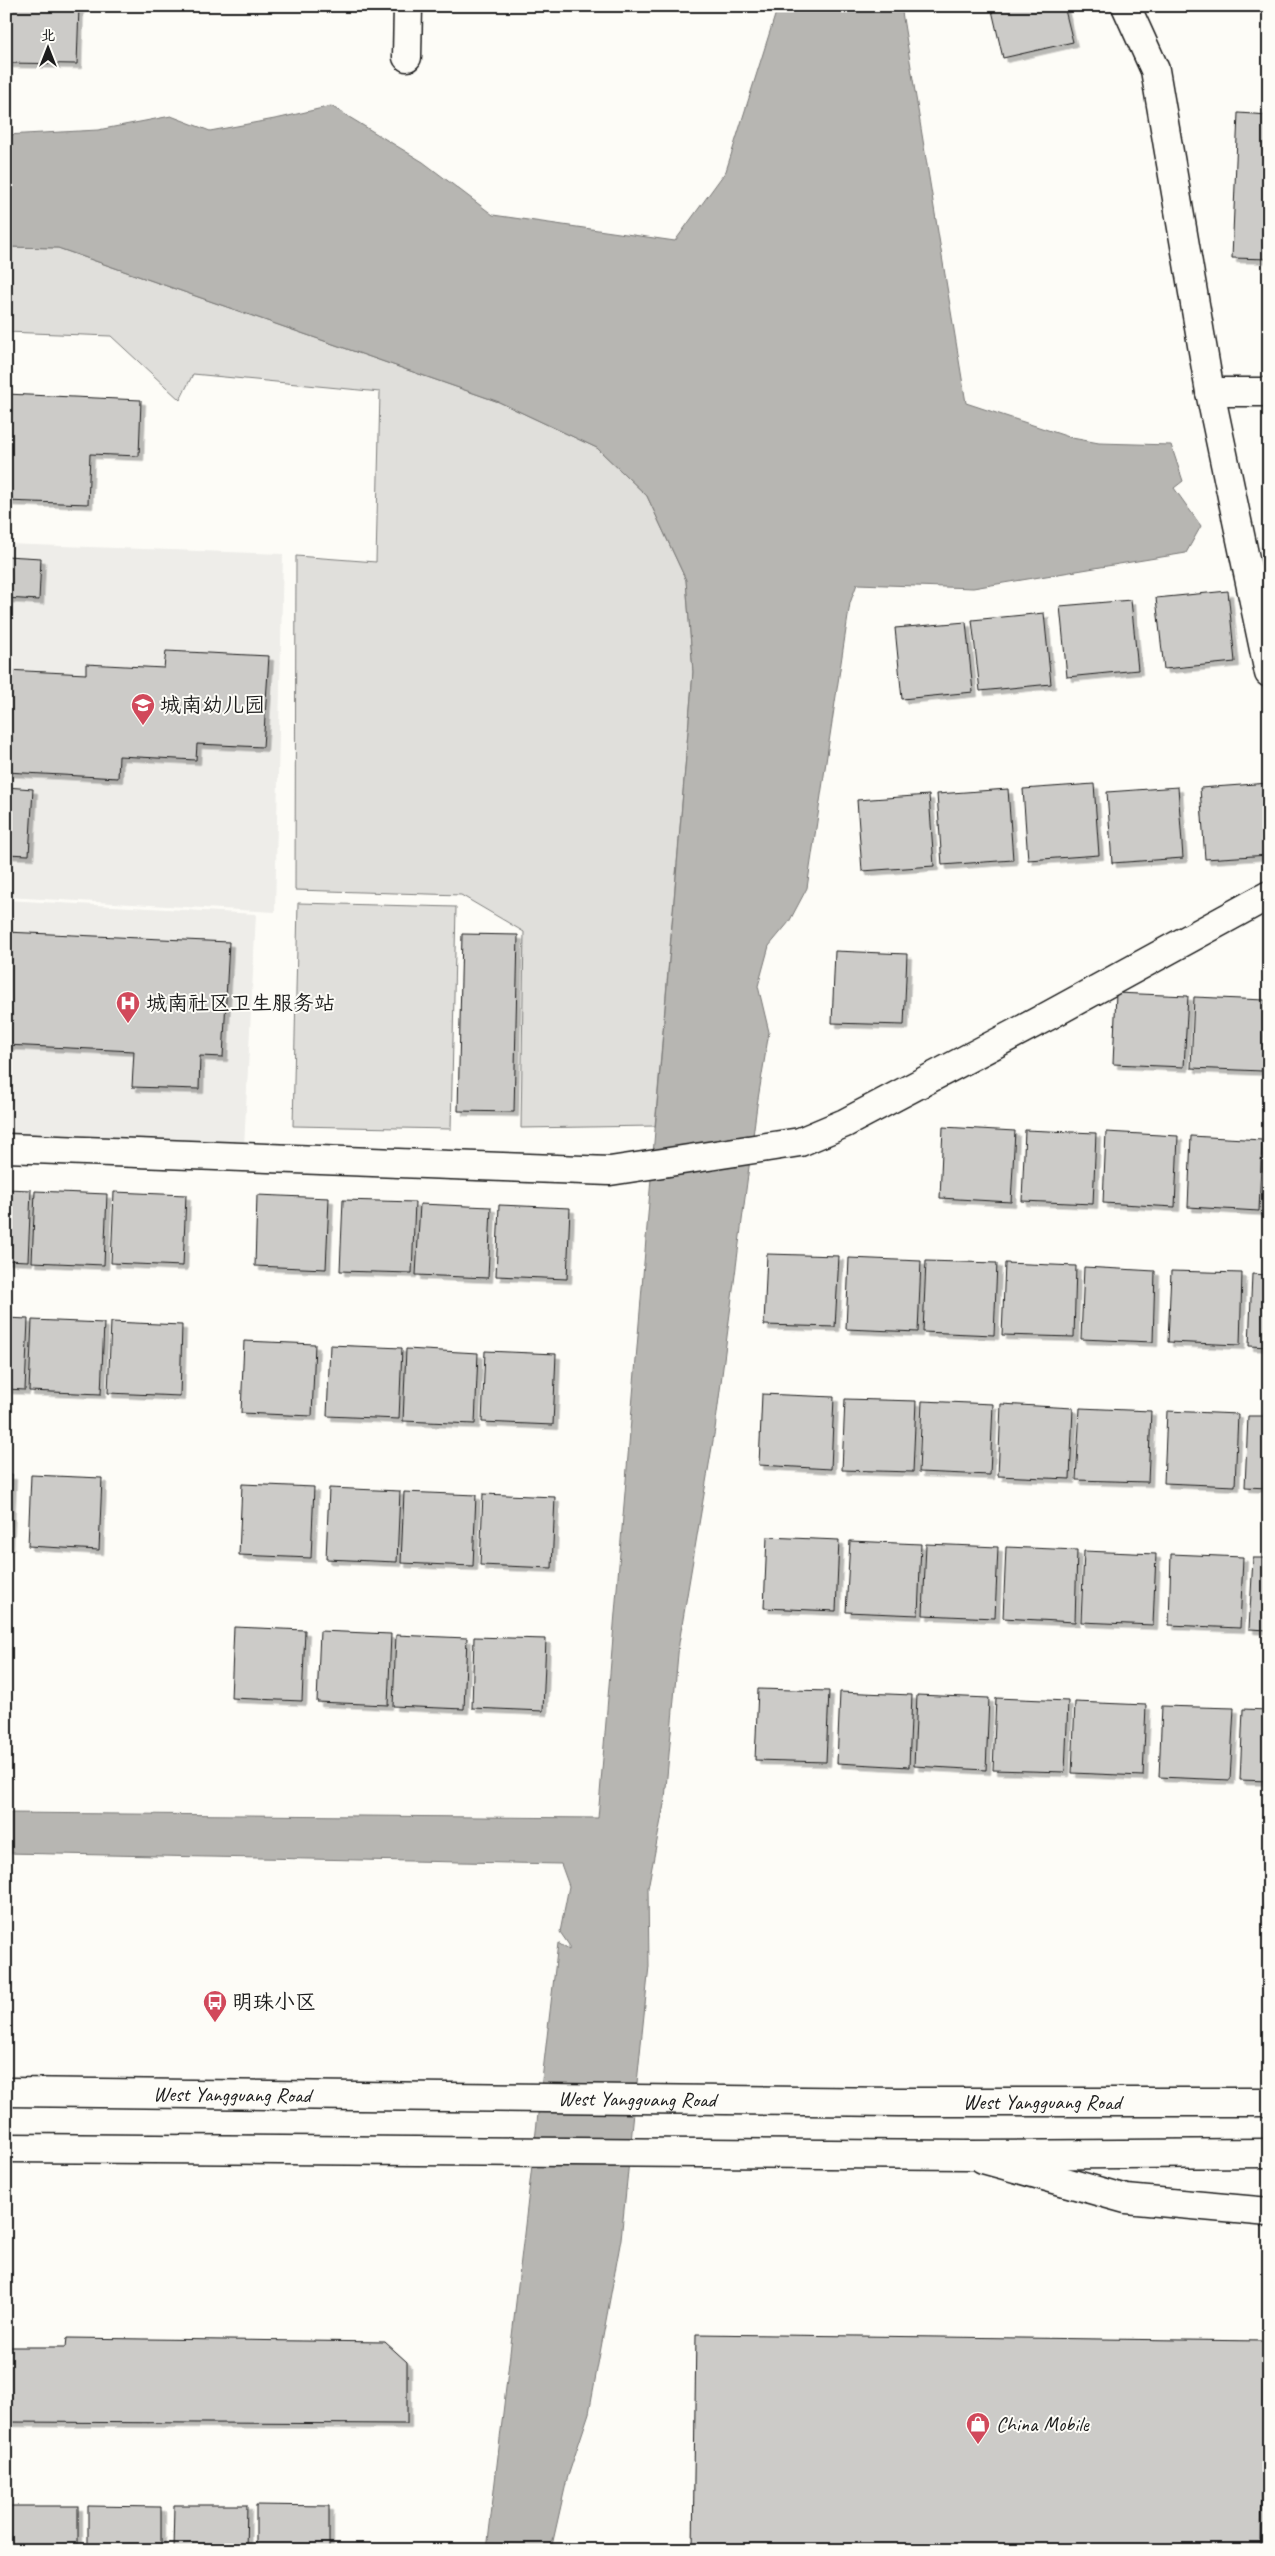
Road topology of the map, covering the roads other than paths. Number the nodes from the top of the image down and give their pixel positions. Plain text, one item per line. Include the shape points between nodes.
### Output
1 (408, 6) edge
2 (1126, 6) edge
3 (407, 57) dead end
4 (1210, 392) junction
5 (1269, 392) edge
6 (1269, 673) edge
7 (1269, 895) edge
8 (6, 1148) edge
9 (6, 2092) edge
10 (1269, 2094) edge
11 (1238, 2102) junction
12 (1269, 2102) edge
13 (6, 2148) edge
14 (1269, 2153) edge
15 (969, 2155) junction
16 (1269, 2212) edge

1 - 3 main road
2 - 4 main road via 1155,70
4 - 5 main road
4 - 6 main road
7 - 8 main road via 845,1124 800,1142 610,1171
9 - 11 main road, West Yangguang Road
10 - 11 main road
11 - 12 main road, West Yangguang Road
13 - 15 main road
14 - 15 main road
15 - 16 main road via 1126,2199

